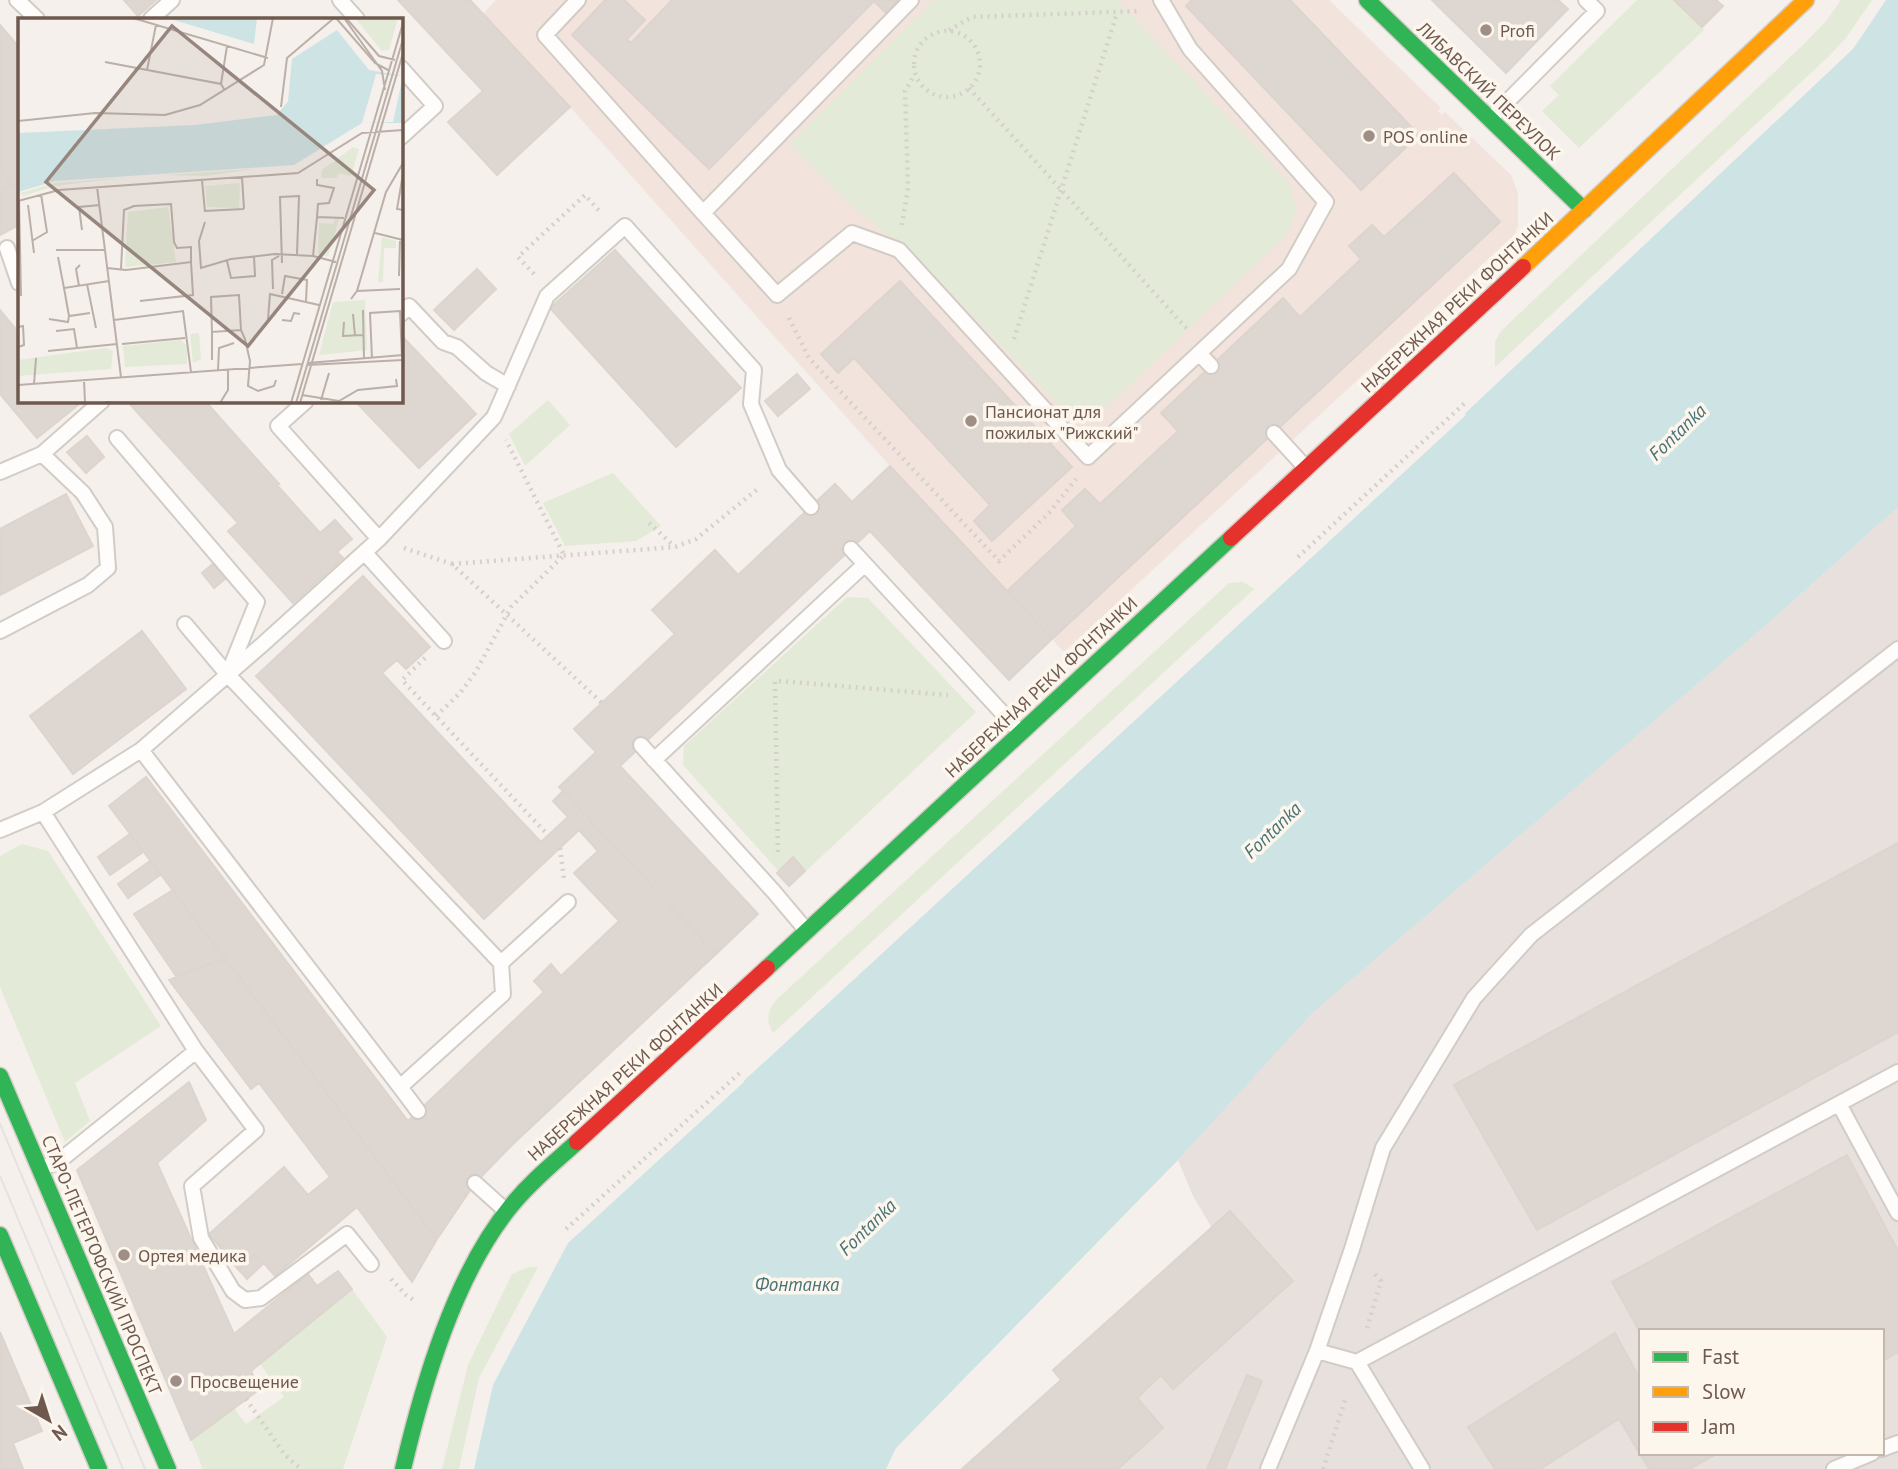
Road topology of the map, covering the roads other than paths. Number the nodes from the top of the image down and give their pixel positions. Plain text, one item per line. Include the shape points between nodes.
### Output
1 (17, 0) edge
2 (172, 0) edge
3 (340, 0) edge
4 (578, 0) edge
5 (911, 0) edge
6 (1367, 0) edge
7 (1587, 0) edge
8 (1806, 0) edge
9 (1164, 5) edge
10 (36, 18) edge
11 (152, 18) edge
12 (356, 18) edge
13 (402, 69) edge
14 (1490, 119) junction
15 (402, 136) edge
16 (1584, 210) junction
17 (704, 213) junction
18 (7, 248) dead end
19 (18, 280) edge
20 (402, 313) edge
21 (1201, 350) junction
22 (1211, 366) dead end
23 (508, 386) junction
24 (101, 402) edge
25 (305, 402) edge
26 (1274, 433) dead end
27 (117, 438) dead end
28 (42, 454) junction
29 (1306, 468) junction
30 (0, 471) edge
31 (811, 507) dead end
32 (379, 539) junction
33 (850, 549) dead end
34 (365, 553) junction
35 (864, 565) junction
36 (185, 624) dead end
37 (0, 631) edge
38 (444, 641) dead end
39 (1898, 649) edge
40 (228, 675) junction
41 (1020, 732) junction
42 (642, 745) dead end
43 (141, 750) junction
44 (654, 760) junction
45 (43, 813) junction
46 (0, 830) edge
47 (568, 902) dead end
48 (807, 932) junction
49 (501, 963) junction
50 (196, 1051) junction
51 (1898, 1072) edge
52 (0, 1076) edge
53 (400, 1087) junction
54 (1839, 1104) junction
55 (418, 1111) dead end
56 (40, 1169) junction
57 (475, 1182) dead end
58 (507, 1211) junction
59 (1898, 1213) edge
60 (0, 1235) edge
61 (371, 1264) dead end
62 (1317, 1351) junction
63 (1357, 1362) junction
64 (1867, 1455) edge
65 (99, 1469) edge
66 (168, 1469) edge
67 (403, 1469) edge
68 (1268, 1469) edge
69 (1422, 1469) edge
70 (1834, 1469) edge

1 - 10 lane
2 - 11 lane
3 - 12 lane
4 - 17 lane via 545,34
5 - 17 lane
6 - 14 street, ЛИБАВСКИЙ ПЕРЕУЛОК
7 - 14 lane via 1597,11
8 - 16 street, НАБЕРЕЖНАЯ РЕКИ ФОНТАНКИ
9 - 21 lane via 1190,49 1326,202 1289,269
13 - 15 lane via 435,106
14 - 16 street, ЛИБАВСКИЙ ПЕРЕУЛОК
16 - 29 street, НАБЕРЕЖНАЯ РЕКИ ФОНТАНКИ
17 - 21 lane via 777,295 852,233 899,250 1088,457
18 - 19 lane
20 - 23 lane via 409,306 443,342 457,347
21 - 22 lane
23 - 31 lane via 547,296 625,226 754,370 751,404 779,470
23 - 32 lane via 495,417
24 - 28 lane
25 - 32 lane via 278,426
26 - 29 lane
27 - 40 lane via 257,602
28 - 30 lane
28 - 37 lane via 83,493 105,527 108,568 88,585
29 - 41 street, НАБЕРЕЖНАЯ РЕКИ ФОНТАНКИ
32 - 34 lane
33 - 35 lane
34 - 38 lane
34 - 40 lane
35 - 41 lane
35 - 44 lane
36 - 40 lane
39 - 62 lane via 1531,935 1474,998 1383,1148
40 - 43 lane
40 - 49 lane
41 - 48 street, НАБЕРЕЖНАЯ РЕКИ ФОНТАНКИ
42 - 44 lane
43 - 45 lane
43 - 53 lane
44 - 48 lane
45 - 46 lane
45 - 50 lane
47 - 49 lane
48 - 58 street, НАБЕРЕЖНАЯ РЕКИ ФОНТАНКИ
49 - 53 lane via 503,994
50 - 56 lane via 58,1162
50 - 61 lane via 256,1130 192,1186 201,1238 233,1292 245,1300 261,1298 347,1234
51 - 54 lane
52 - 56 street, СТАРО-ПЕТЕРГОФСКИЙ ПРОСПЕКТ
53 - 55 lane
54 - 59 lane
54 - 63 lane
56 - 66 street, СТАРО-ПЕТЕРГОФСКИЙ ПРОСПЕКТ
57 - 58 lane
58 - 67 street, НАБЕРЕЖНАЯ РЕКИ ФОНТАНКИ via 479,1257 442,1337
60 - 65 street
62 - 63 lane
62 - 68 lane
63 - 69 lane
64 - 70 lane

